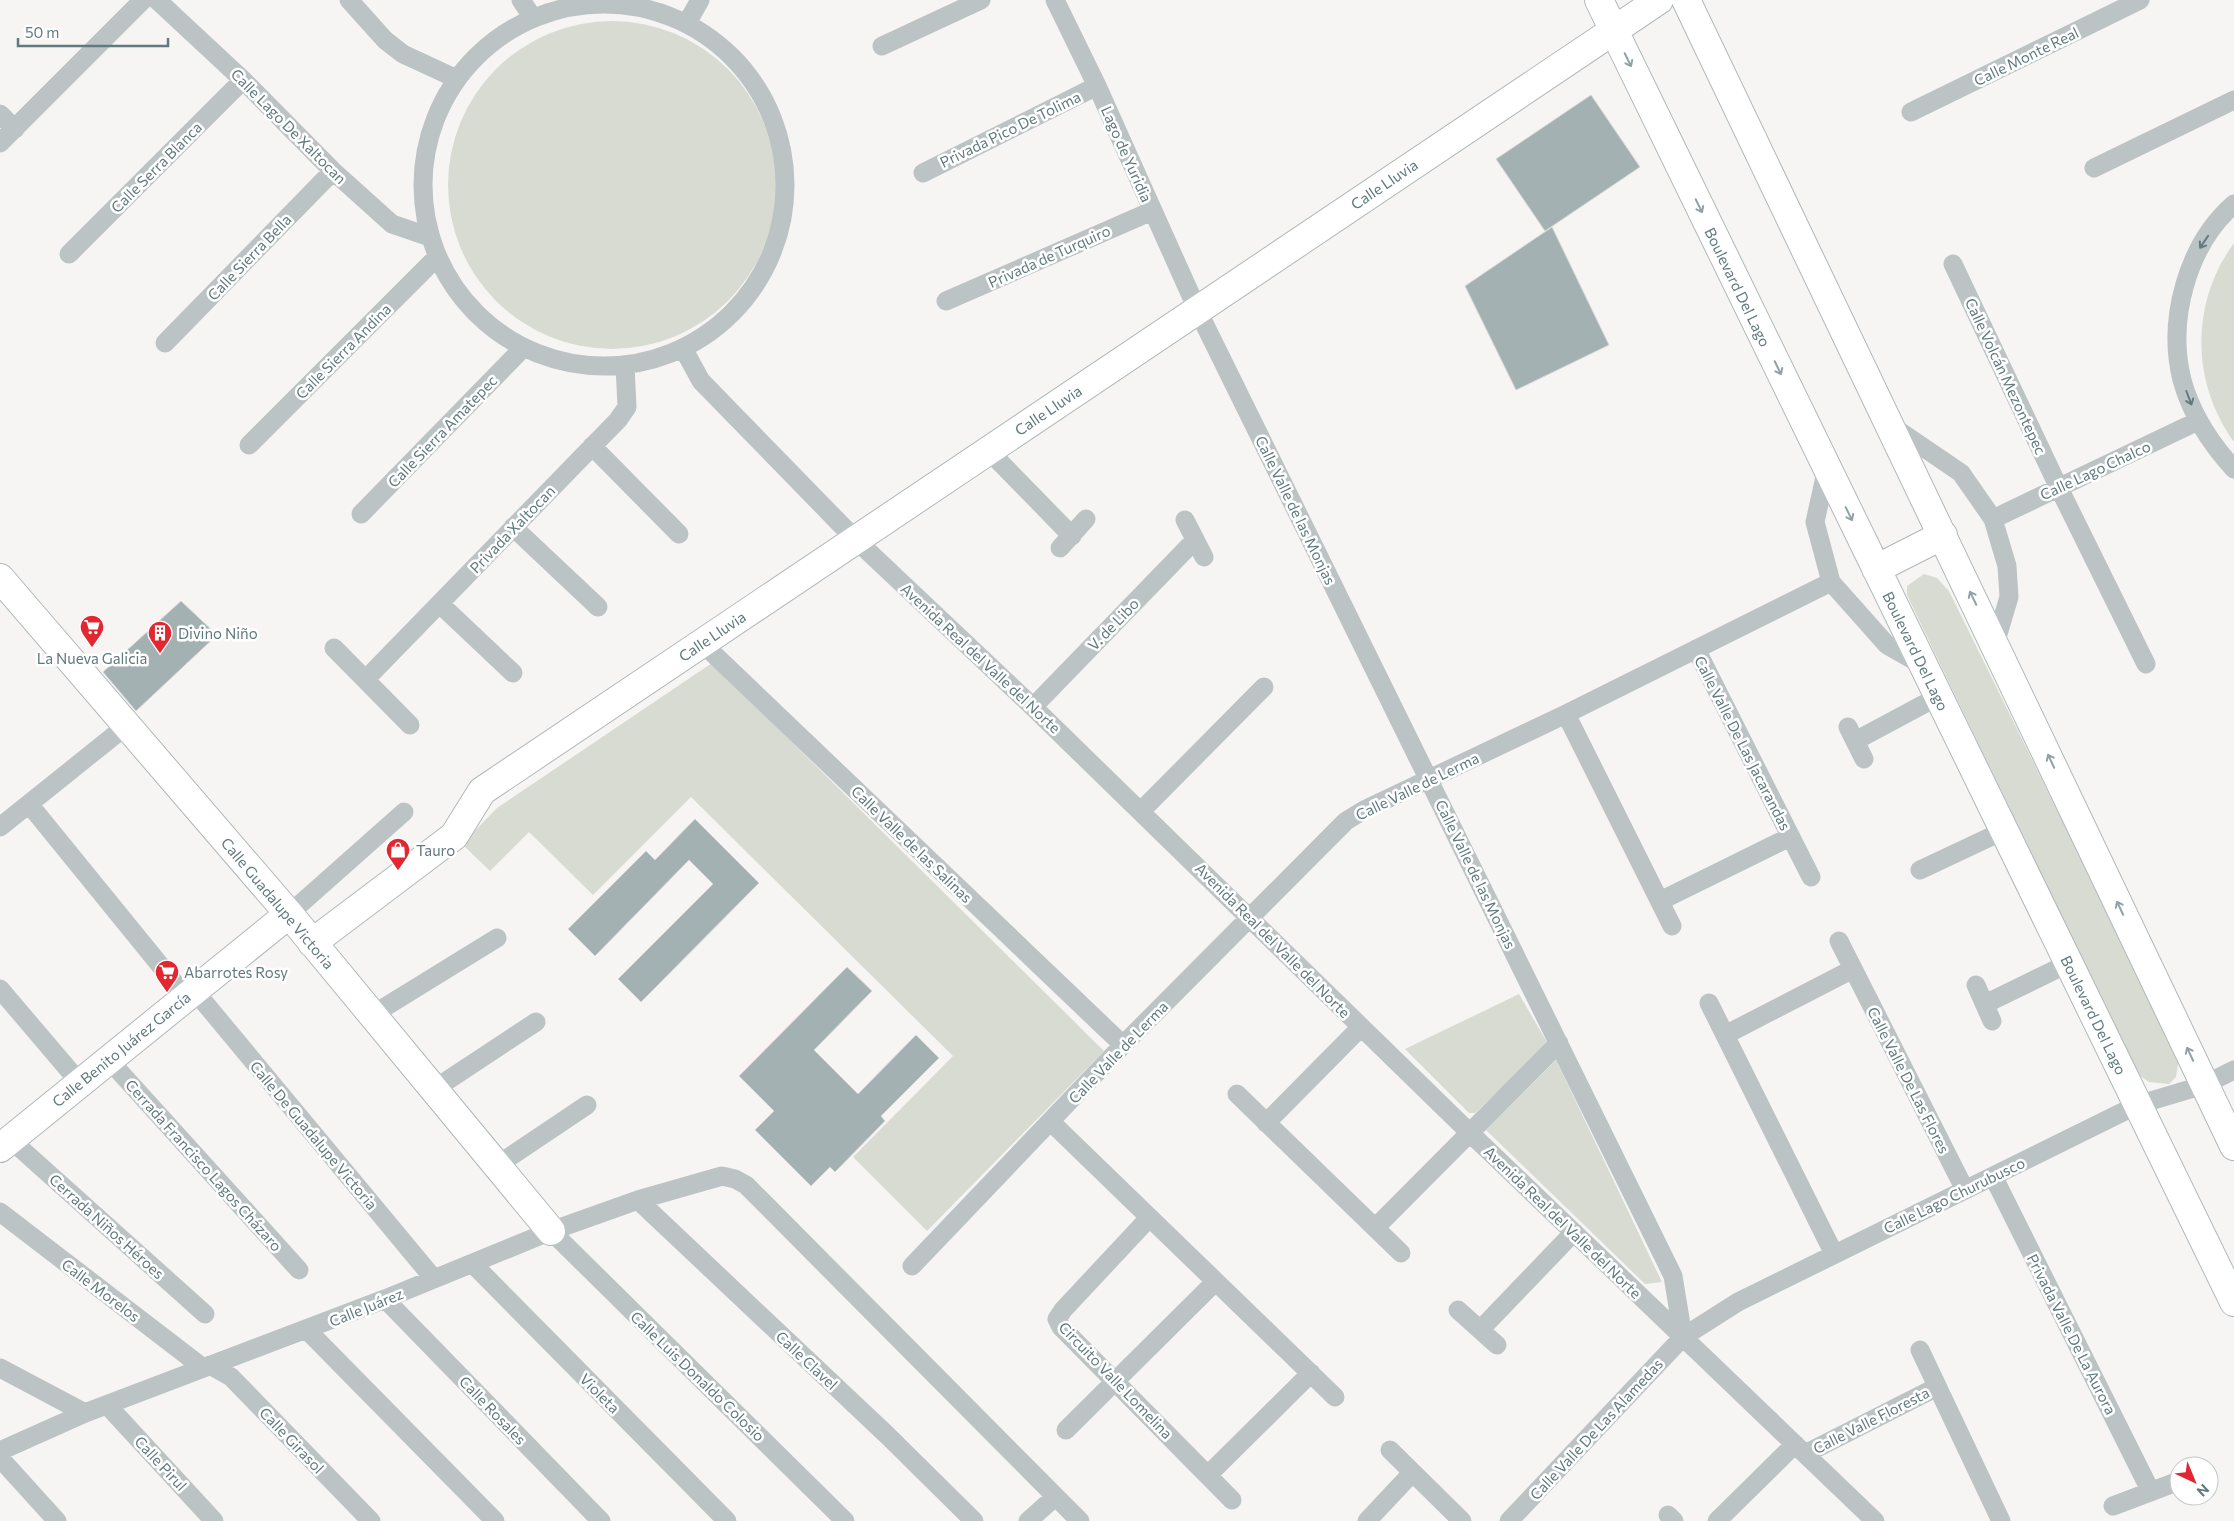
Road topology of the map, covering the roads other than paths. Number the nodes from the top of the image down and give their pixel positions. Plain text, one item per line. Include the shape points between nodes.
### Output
1 (143, 0) edge
2 (157, 0) edge
3 (349, 0) edge
4 (521, 0) edge
5 (700, 0) edge
6 (981, 0) edge
7 (1055, 0) edge
8 (1599, 0) edge
9 (1659, 0) edge
10 (1686, 0) edge
11 (2140, 0) edge
12 (533, 18) junction
13 (688, 23) junction
14 (1614, 32) junction
15 (882, 46) dead end
16 (457, 79) junction
17 (243, 80) junction
18 (1097, 86) junction
19 (2234, 100) edge
20 (1911, 112) dead end
21 (0, 114) edge
22 (14, 129) junction
23 (0, 143) edge
24 (2094, 168) dead end
25 (332, 171) junction
26 (923, 172) dead end
27 (2234, 204) edge
28 (1152, 211) junction
29 (430, 237) junction
30 (70, 254) dead end
31 (437, 257) junction
32 (1954, 264) dead end
33 (946, 301) dead end
34 (1197, 309) junction
35 (165, 343) dead end
36 (523, 348) junction
37 (683, 348) junction
38 (626, 365) junction
39 (2198, 422) junction
40 (1889, 424) junction
41 (249, 445) dead end
42 (592, 446) junction
43 (988, 450) junction
44 (1826, 468) junction
45 (2234, 469) edge
46 (2059, 488) junction
47 (361, 514) dead end
48 (1086, 519) dead end
49 (1993, 519) junction
50 (1185, 520) dead end
51 (514, 527) junction
52 (679, 534) dead end
53 (1943, 534) junction
54 (855, 539) junction
55 (1876, 569) junction
56 (0, 578) edge
57 (1832, 582) junction
58 (440, 604) junction
59 (598, 607) dead end
60 (702, 643) junction
61 (1996, 644) junction
62 (334, 648) dead end
63 (1696, 649) junction
64 (2146, 664) dead end
65 (1924, 666) junction
66 (513, 673) dead end
67 (366, 679) junction
68 (1264, 686) dead end
69 (1939, 696) junction
70 (1033, 707) junction
71 (1566, 714) junction
72 (410, 725) dead end
73 (126, 726) junction
74 (1864, 759) dead end
75 (1429, 779) junction
76 (29, 804) junction
77 (1141, 811) junction
78 (404, 812) dead end
79 (0, 827) edge
80 (2005, 830) junction
81 (1790, 837) junction
82 (1920, 870) dead end
83 (1811, 877) dead end
84 (1660, 901) junction
85 (289, 914) junction
86 (1250, 916) junction
87 (1672, 926) dead end
88 (497, 938) dead end
89 (1839, 941) dead end
90 (312, 943) junction
91 (2069, 963) junction
92 (1853, 970) junction
93 (1976, 985) dead end
94 (0, 989) edge
95 (190, 994) junction
96 (1709, 1003) dead end
97 (372, 1015) junction
98 (536, 1022) dead end
99 (1361, 1027) junction
100 (1725, 1035) junction
101 (1559, 1043) junction
102 (1123, 1045) junction
103 (109, 1060) junction
104 (2234, 1070) edge
105 (80, 1083) junction
106 (2204, 1085) junction
107 (433, 1090) junction
108 (1237, 1094) dead end
109 (587, 1105) dead end
110 (2137, 1105) junction
111 (1051, 1122) junction
112 (1266, 1123) junction
113 (1470, 1132) junction
114 (5, 1143) edge
115 (2234, 1146) edge
116 (496, 1166) junction
117 (1993, 1176) junction
118 (1965, 1190) junction
119 (638, 1200) junction
120 (0, 1212) edge
121 (1149, 1218) junction
122 (1375, 1228) junction
123 (551, 1231) junction
124 (1574, 1232) junction
125 (1401, 1253) dead end
126 (1834, 1254) junction
127 (473, 1264) junction
128 (912, 1266) dead end
129 (299, 1270) dead end
130 (434, 1279) junction
131 (1215, 1282) junction
132 (385, 1300) junction
133 (2234, 1302) edge
134 (1458, 1310) dead end
135 (205, 1314) dead end
136 (307, 1330) junction
137 (1480, 1330) junction
138 (1683, 1337) junction
139 (1496, 1345) dead end
140 (1920, 1350) dead end
141 (206, 1366) junction
142 (0, 1368) edge
143 (1311, 1373) junction
144 (1114, 1382) junction
145 (1938, 1387) junction
146 (1334, 1397) dead end
147 (108, 1406) junction
148 (85, 1413) junction
149 (1066, 1430) dead end
150 (1800, 1449) junction
151 (1390, 1450) dead end
152 (0, 1451) edge
153 (0, 1458) edge
154 (1412, 1473) junction
155 (1208, 1475) junction
156 (2169, 1485) edge
157 (2151, 1492) junction
158 (1055, 1497) junction
159 (1232, 1500) dead end
160 (2113, 1506) dead end
161 (57, 1521) edge
162 (214, 1521) edge
163 (370, 1521) edge
164 (495, 1521) edge
165 (601, 1521) edge
166 (726, 1521) edge
167 (845, 1521) edge
168 (974, 1521) edge
169 (1028, 1521) edge
170 (1080, 1521) edge
171 (1367, 1521) edge
172 (1462, 1521) edge
173 (1509, 1521) edge
174 (1717, 1521) edge
175 (1875, 1521) edge
176 (2001, 1521) edge

1 - 22 street
2 - 17 street, Calle Lago De Xaltocan
3 - 16 street via 385,40 403,54
4 - 12 street
5 - 13 street
6 - 15 street
7 - 18 street, Lago de Yuridia
8 - 14 street, Boulevard Del Lago
9 - 14 street, Calle Lluvia
10 - 40 street
11 - 20 street, Calle Monte Real
12 - 13 street via 572,7 627,5 658,11
12 - 16 street via 491,43
13 - 37 street via 725,48 754,82 775,122 785,166 784,211 772,255 749,294 718,326
14 - 34 street, Calle Lluvia
14 -> 44 street, Boulevard Del Lago
16 - 29 street via 440,108 429,139 423,172 423,204
17 - 25 street, Calle Lago De Xaltocan
17 - 30 street, Calle Serra Blanca
18 - 26 street, Privada Pico De Tolima
18 - 28 street, Lago de Yuridia
19 - 24 street
21 - 22 street
22 - 23 street
25 - 29 street, Calle Lago De Xaltocan via 392,224
25 - 35 street, Calle Sierra Bella
27 -> 39 street via 2198,250 2182,291 2177,336 2182,380
28 - 33 street, Privada de Turquiro
28 - 34 street, Lago de Yuridia
29 - 31 street
31 - 36 street via 472,310
31 - 41 street, Calle Sierra Andina
32 - 46 street, Calle Volcán Mezontepec
34 - 43 street, Calle Lluvia
34 - 75 street, Calle Valle de las Monjas
36 - 38 street via 555,360 590,366
36 - 47 street, Calle Sierra Amatepec
37 - 38 street via 662,357
37 - 54 street, Avenida Real del Valle del Norte via 701,380
38 - 42 street, Privada Xaltocan via 627,408
39 - 45 street
39 - 46 street, Calle Lago Chalco
40 - 49 street via 1961,473
40 - 53 street
42 - 51 street, Privada Xaltocan
42 - 52 street
43 - 48 street via 1066,542
43 - 54 street, Calle Lluvia
44 -> 55 street, Boulevard Del Lago
44 - 57 street via 1815,522
46 - 49 street, Calle Lago Chalco
46 - 64 street, Calle Volcán Mezontepec
49 - 61 street via 2007,566 2009,597
50 - 70 street, V. de Libo via 1199,549
51 - 58 street, Privada Xaltocan
51 - 59 street
53 - 55 street
61 -> 53 street
54 - 60 street, Calle Lluvia
54 - 70 street, Avenida Real del Valle del Norte
55 - 65 street, Boulevard Del Lago
56 - 73 street, Calle Guadalupe Victoria
57 - 63 street, Calle Valle de Lerma
57 - 65 street via 1888,646
58 - 66 street
58 - 67 street, Privada Xaltocan
60 - 90 street, Calle Lluvia via 482,791 454,836
60 - 102 street, Calle Valle de las Salinas
106 -> 61 street
62 - 67 street
63 - 71 street, Calle Valle de Lerma
63 - 81 street, Calle Valle De Las Jacarandas
65 - 69 street, Boulevard Del Lago
67 - 72 street
68 - 77 street
69 - 74 street via 1852,734
69 - 80 street, Boulevard Del Lago
70 - 77 street, Avenida Real del Valle del Norte
71 - 75 street, Calle Valle de Lerma
71 - 84 street
73 - 76 street
73 - 85 street, Calle Guadalupe Victoria
75 - 86 street, Calle Valle de Lerma via 1346,821
75 - 101 street, Calle Valle de las Monjas
76 - 79 street
76 - 95 street, Calle De Guadalupe Victoria
77 - 86 street, Avenida Real del Valle del Norte
78 - 85 street
80 - 82 street
80 - 91 street, Boulevard Del Lago
81 - 83 street, Calle Valle De Las Jacarandas
81 - 84 street, Calle Valle De Las Jacarandas
84 - 87 street
85 - 90 street, Calle Guadalupe Victoria
85 - 95 street, Calle Benito Juárez García
86 - 99 street, Avenida Real del Valle del Norte
86 - 102 street, Calle Valle de Lerma
88 - 97 street
89 - 92 street, Calle Valle De Las Flores
90 - 97 street, Calle Guadalupe Victoria
91 - 93 street via 1988,1012
91 - 110 street, Boulevard Del Lago
92 - 100 street
92 - 118 street, Calle Valle De Las Flores
94 - 105 street
95 - 103 street, Calle Benito Juárez García
95 - 130 street, Calle De Guadalupe Victoria
96 - 100 street
97 - 107 street, Calle Guadalupe Victoria
98 - 107 street
99 - 112 street
99 - 113 street, Avenida Real del Valle del Norte
100 - 126 street
101 - 113 street
101 - 138 street, Calle Valle de las Monjas via 1674,1276
102 - 111 street, Calle Valle de Lerma
103 - 105 street, Calle Benito Juárez García
103 - 129 street, Cerrada Francisco Lagos Cházaro
104 - 106 street, Calle Lago Churubusco
105 - 114 street, Calle Benito Juárez García
106 - 110 street, Calle Lago Churubusco
106 - 115 street
107 - 116 street, Calle Guadalupe Victoria
108 - 112 street
109 - 116 street
110 - 117 street, Calle Lago Churubusco
110 - 133 street, Boulevard Del Lago
111 - 121 street
111 - 128 street, Calle Valle de Lerma
112 - 122 street
113 - 122 street
113 - 124 street, Avenida Real del Valle del Norte
114 - 135 street, Cerrada Niños Héroes
116 - 123 street, Calle Guadalupe Victoria
117 - 118 street, Calle Lago Churubusco
117 - 157 street, Privada Valle De La Aurora
118 - 126 street, Calle Lago Churubusco
119 - 123 street, Calle Juárez
119 - 158 street, Calle Juárez via 722,1176 746,1185
119 - 168 street, Calle Clavel
120 - 141 street, Calle Morelos
121 - 131 street
121 - 144 street, Circuito Valle Lomelina via 1057,1319
122 - 125 street
123 - 127 street, Calle Juárez
123 - 167 street, Calle Luis Donaldo Colosio
124 - 137 street
124 - 138 street, Avenida Real del Valle del Norte
126 - 138 street, Calle Lago Churubusco via 1738,1302
127 - 130 street, Calle Juárez
127 - 166 street, Violeta
130 - 132 street, Calle Juárez
131 - 143 street
131 - 144 street
132 - 136 street, Calle Juárez
132 - 165 street, Calle Rosales
134 - 137 street
136 - 141 street, Calle Juárez
136 - 164 street
137 - 139 street
138 - 150 street, Avenida Real del Valle del Norte
138 - 173 street, Calle Valle De Las Alamedas
140 - 145 street, Calle Valle Floresta
141 - 147 street, Calle Juárez
141 - 163 street, Calle Girasol via 231,1377
142 - 148 street
143 - 146 street
143 - 155 street
144 - 149 street
144 - 155 street, Circuito Valle Lomelina
145 - 150 street, Calle Valle Floresta
145 - 176 street, Calle Valle Floresta
147 - 148 street, Calle Juárez
147 - 162 street, Calle Pirul
148 - 152 street, Calle Juárez
150 - 174 street, Calle Valle Floresta
150 - 175 street, Avenida Real del Valle del Norte
151 - 154 street
153 - 161 street
154 - 171 street
154 - 172 street
155 - 159 street, Circuito Valle Lomelina
156 - 157 street
157 - 160 street
158 - 169 street
158 - 170 street

